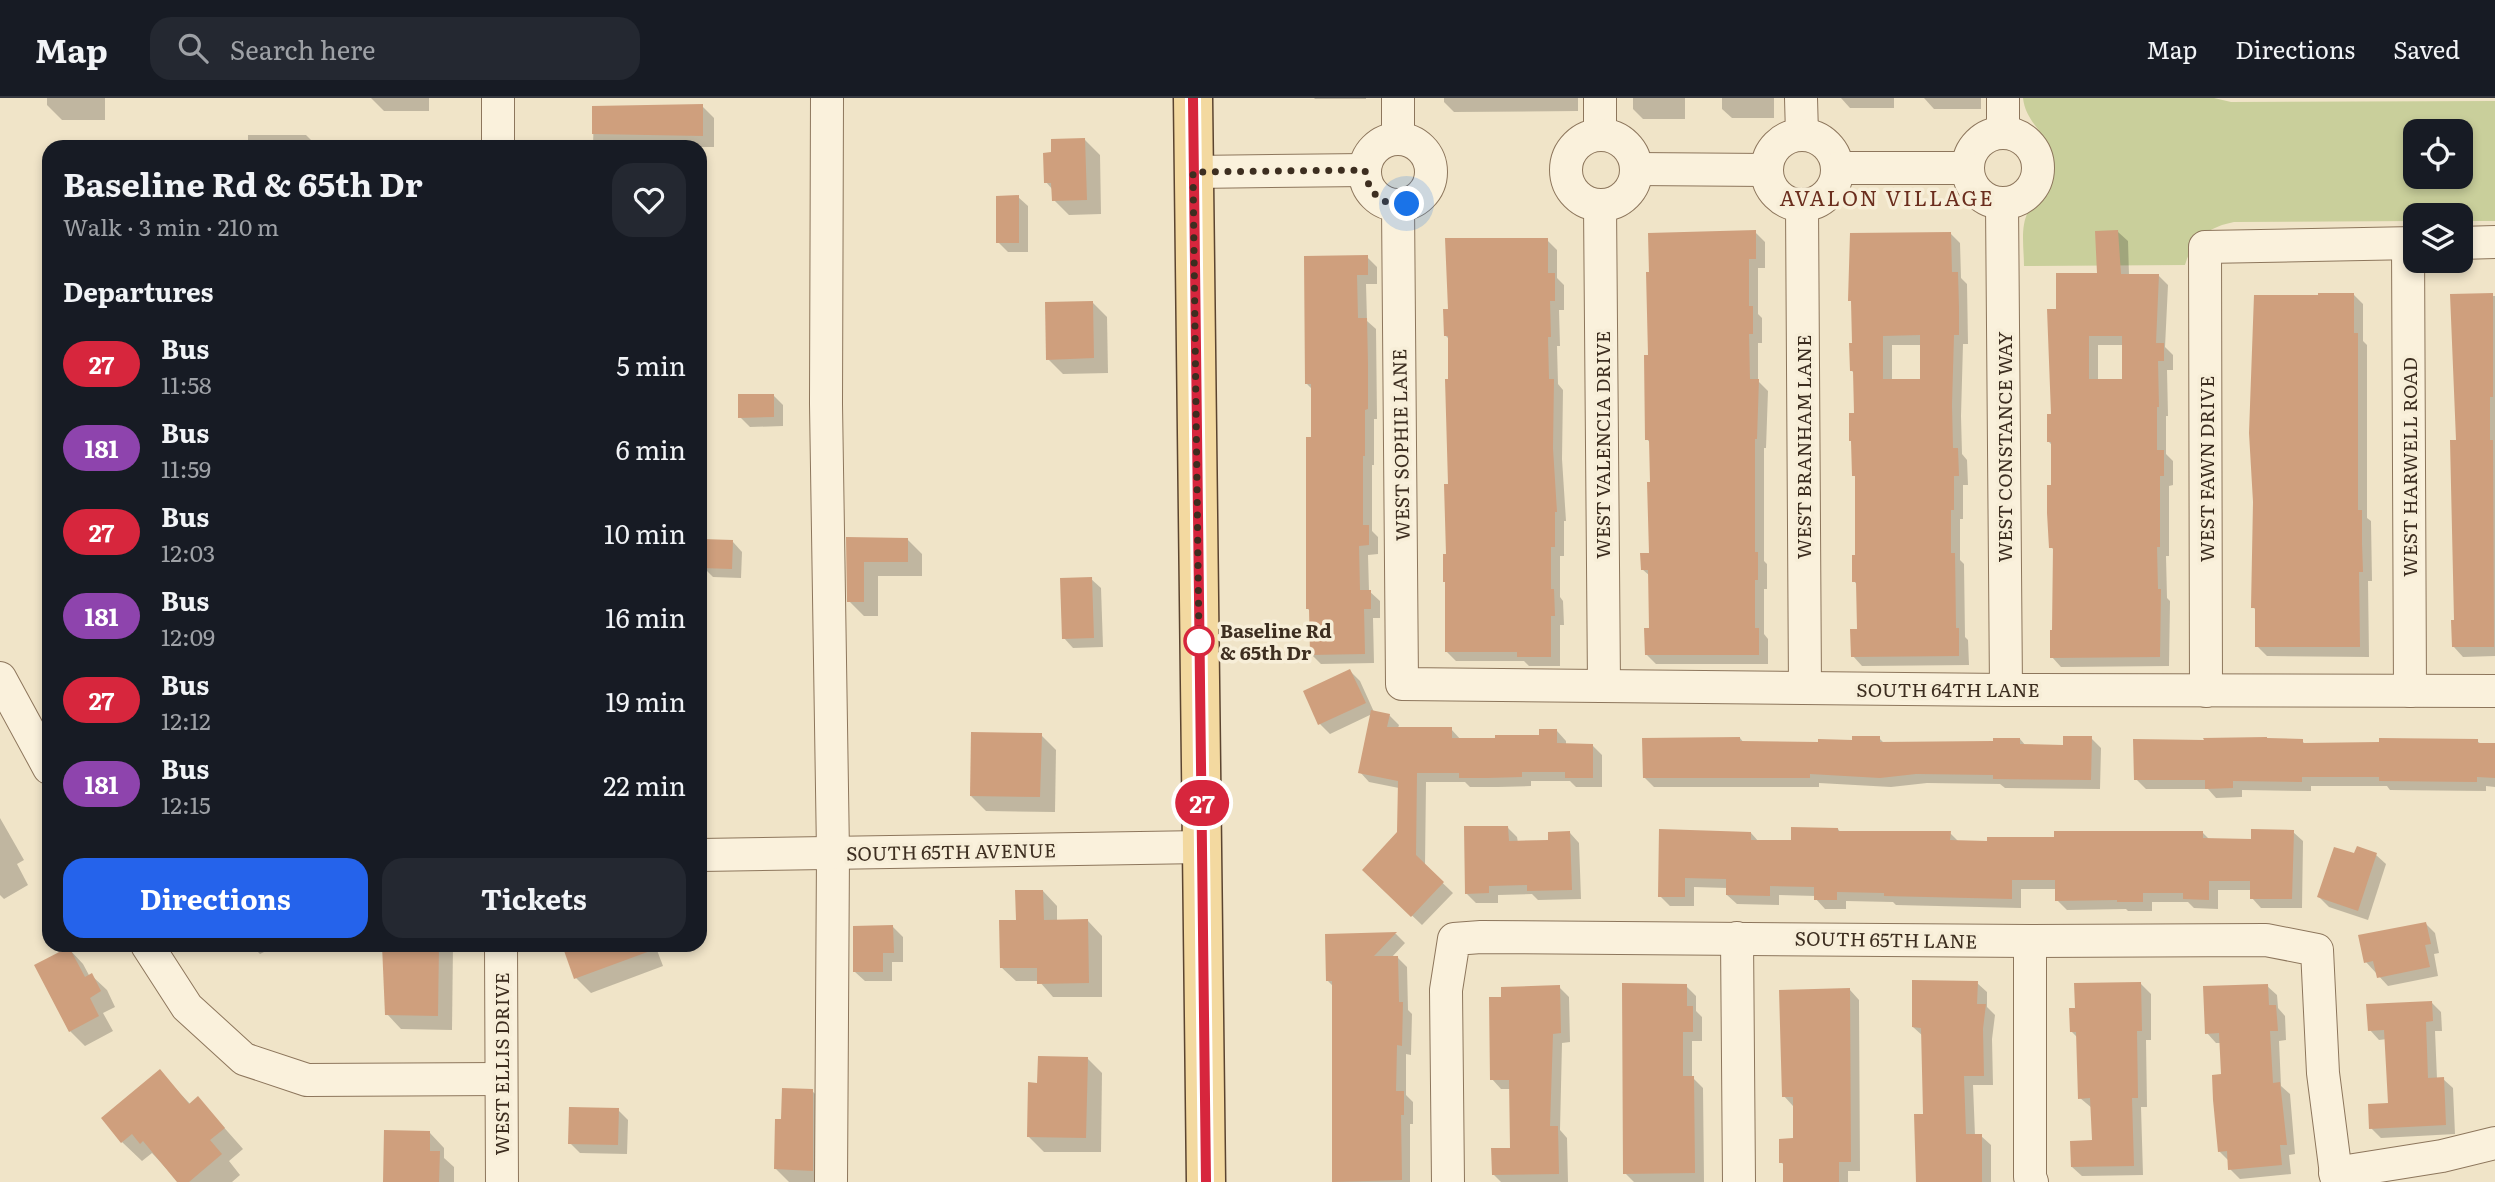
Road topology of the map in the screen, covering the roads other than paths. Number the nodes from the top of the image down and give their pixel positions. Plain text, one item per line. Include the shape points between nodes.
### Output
1 (498, 98) edge
2 (827, 98) edge
3 (1193, 98) edge
4 (1398, 98) edge
5 (1600, 98) edge
6 (1801, 98) edge
7 (2003, 98) edge
8 (2003, 132) junction
9 (1600, 134) junction
10 (1802, 134) junction
11 (1398, 138) junction
12 (498, 140) edge
13 (1838, 168) junction
14 (1967, 168) junction
15 (1636, 169) junction
16 (1365, 170) junction
17 (1767, 170) junction
18 (1193, 172) junction
19 (2002, 204) junction
20 (1398, 205) junction
21 (1600, 205) junction
22 (1802, 205) junction
23 (2403, 243) edge
24 (2473, 243) edge
25 (2495, 243) edge
26 (2412, 273) edge
27 (0, 678) edge
28 (1402, 684) joint
29 (1604, 685) junction
30 (1804, 688) junction
31 (2006, 690) junction
32 (2206, 691) junction
33 (2410, 691) junction
34 (2495, 691) edge
35 (42, 755) edge
36 (1202, 847) junction
37 (833, 853) junction
38 (707, 855) edge
39 (1737, 938) junction
40 (2030, 941) junction
41 (152, 952) edge
42 (501, 952) edge
43 (501, 1079) junction
44 (2495, 1143) edge
45 (2336, 1178) edge
46 (502, 1182) edge
47 (831, 1182) edge
48 (1206, 1182) edge
49 (1448, 1182) edge
50 (1739, 1182) edge
51 (2032, 1182) edge

1 - 12 street
2 - 37 street
3 - 18 main road
4 - 11 street
5 - 9 street
6 - 10 street
7 - 8 street
8 - 14 street via 1974,147
8 - 19 street via 2029,145 2038,174 2021,199
9 - 15 street via 1611,135 1629,148
9 - 21 street via 1577,142 1565,163 1565,176 1577,197
10 - 13 street via 1822,140
10 - 17 street via 1773,148
11 - 16 street via 1381,142 1369,155
11 - 20 street via 1423,150 1431,177 1423,194
13 - 14 street
13 - 22 street via 1825,197
14 - 19 street via 1981,197
15 - 17 street
15 - 21 street via 1621,199
16 - 18 street
16 - 20 street via 1378,199
17 - 22 street via 1773,190 1791,204
18 - 36 main road
19 - 31 street, WEST CONSTANCE WAY
20 - 28 street, WEST SOPHIE LANE
21 - 29 street, WEST VALENCIA DRIVE
22 - 30 street, WEST BRANHAM LANE
23 - 32 street, WEST FAWN DRIVE via 2205,247
24 - 25 street
26 - 33 street, WEST HARWELL ROAD
27 - 35 street
28 - 29 street, SOUTH 64TH LANE
29 - 30 street, SOUTH 64TH LANE
30 - 31 street, SOUTH 64TH LANE
31 - 32 street, SOUTH 64TH LANE
32 - 33 street, SOUTH 64TH LANE
33 - 34 street, SOUTH 64TH LANE
36 - 37 street, SOUTH 65TH AVENUE
36 - 48 main road
37 - 38 street, SOUTH 65TH AVENUE
37 - 47 street
39 - 40 street, SOUTH 65TH LANE
39 - 49 street, SOUTH 65TH LANE via 1454,939 1446,990
39 - 50 street
40 - 45 street, SOUTH 65TH LANE via 2266,940 2316,950 2323,1073
40 - 51 street
41 - 43 street via 187,1007 244,1059 307,1080
42 - 43 street, WEST ELLIS DRIVE
43 - 46 street, WEST ELLIS DRIVE
44 - 45 street

